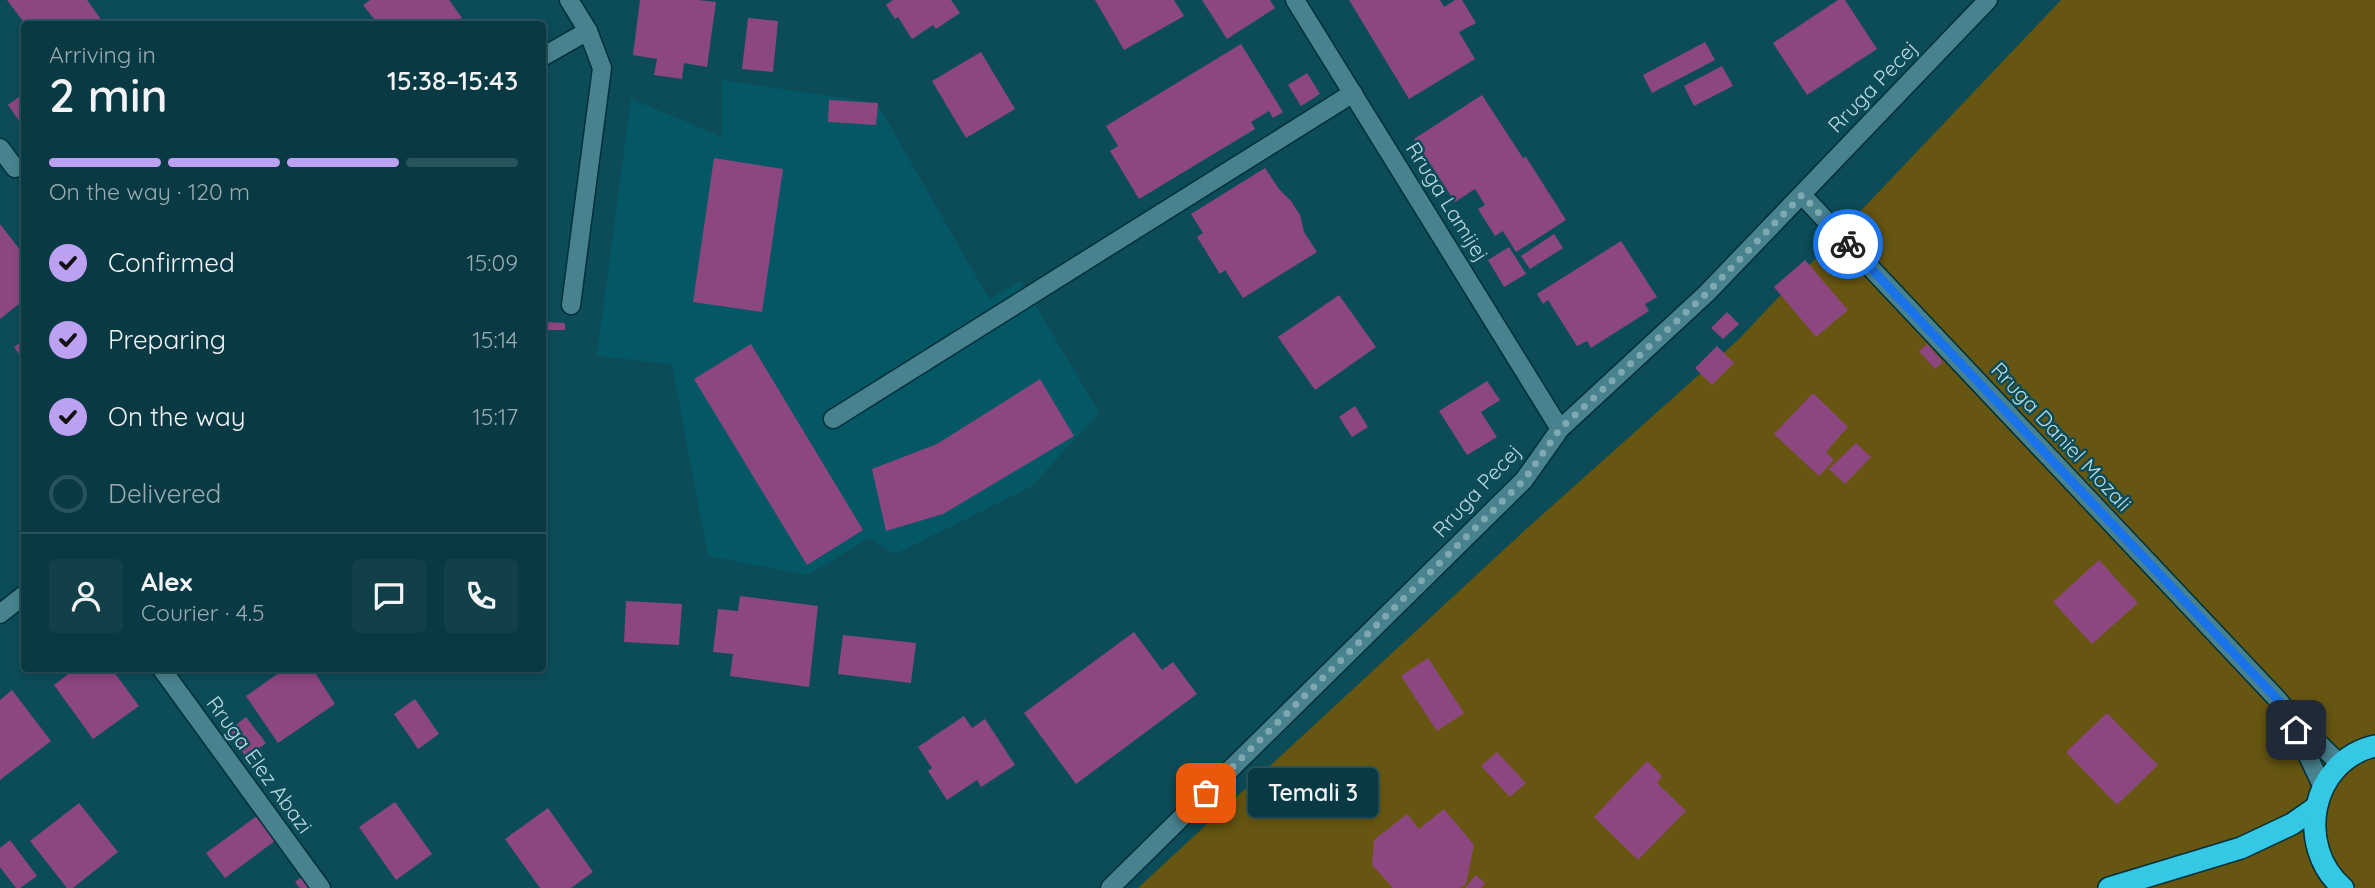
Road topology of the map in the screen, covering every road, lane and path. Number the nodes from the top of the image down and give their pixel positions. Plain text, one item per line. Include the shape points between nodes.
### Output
1 (569, 0) edge
2 (1295, 0) edge
3 (1988, 0) edge
4 (588, 31) junction
5 (546, 55) edge
6 (1353, 93) junction
7 (0, 148) edge
8 (15, 168) dead end
9 (1802, 195) junction
10 (571, 305) dead end
11 (834, 419) dead end
12 (1560, 429) junction
13 (21, 597) edge
14 (0, 614) edge
15 (164, 672) edge
16 (2287, 711) junction
17 (2375, 746) edge
18 (2341, 765) junction
19 (2319, 798) junction
20 (321, 888) edge
21 (1110, 888) edge
22 (2109, 888) edge
23 (2343, 888) edge

1 - 4 street
2 - 6 street, Rruga Lamijej
3 - 9 street, Rruga Pecej
4 - 5 street
4 - 10 street via 602,68
6 - 11 street
6 - 12 street, Rruga Lamijej
7 - 8 street
9 - 12 street, Rruga Pecej via 1707,293
9 - 16 street, Rruga Daniel Mozali
12 - 21 street, Rruga Pecej via 1524,480
13 - 14 street
15 - 20 street, Rruga Elez Abazi
16 - 18 street, Rruga Daniel Mozali
16 - 19 street, Rruga Daniel Mozali
17 - 18 highway
18 - 19 highway
19 - 22 highway via 2292,824 2241,848
19 - 23 highway via 2314,829 2318,850

